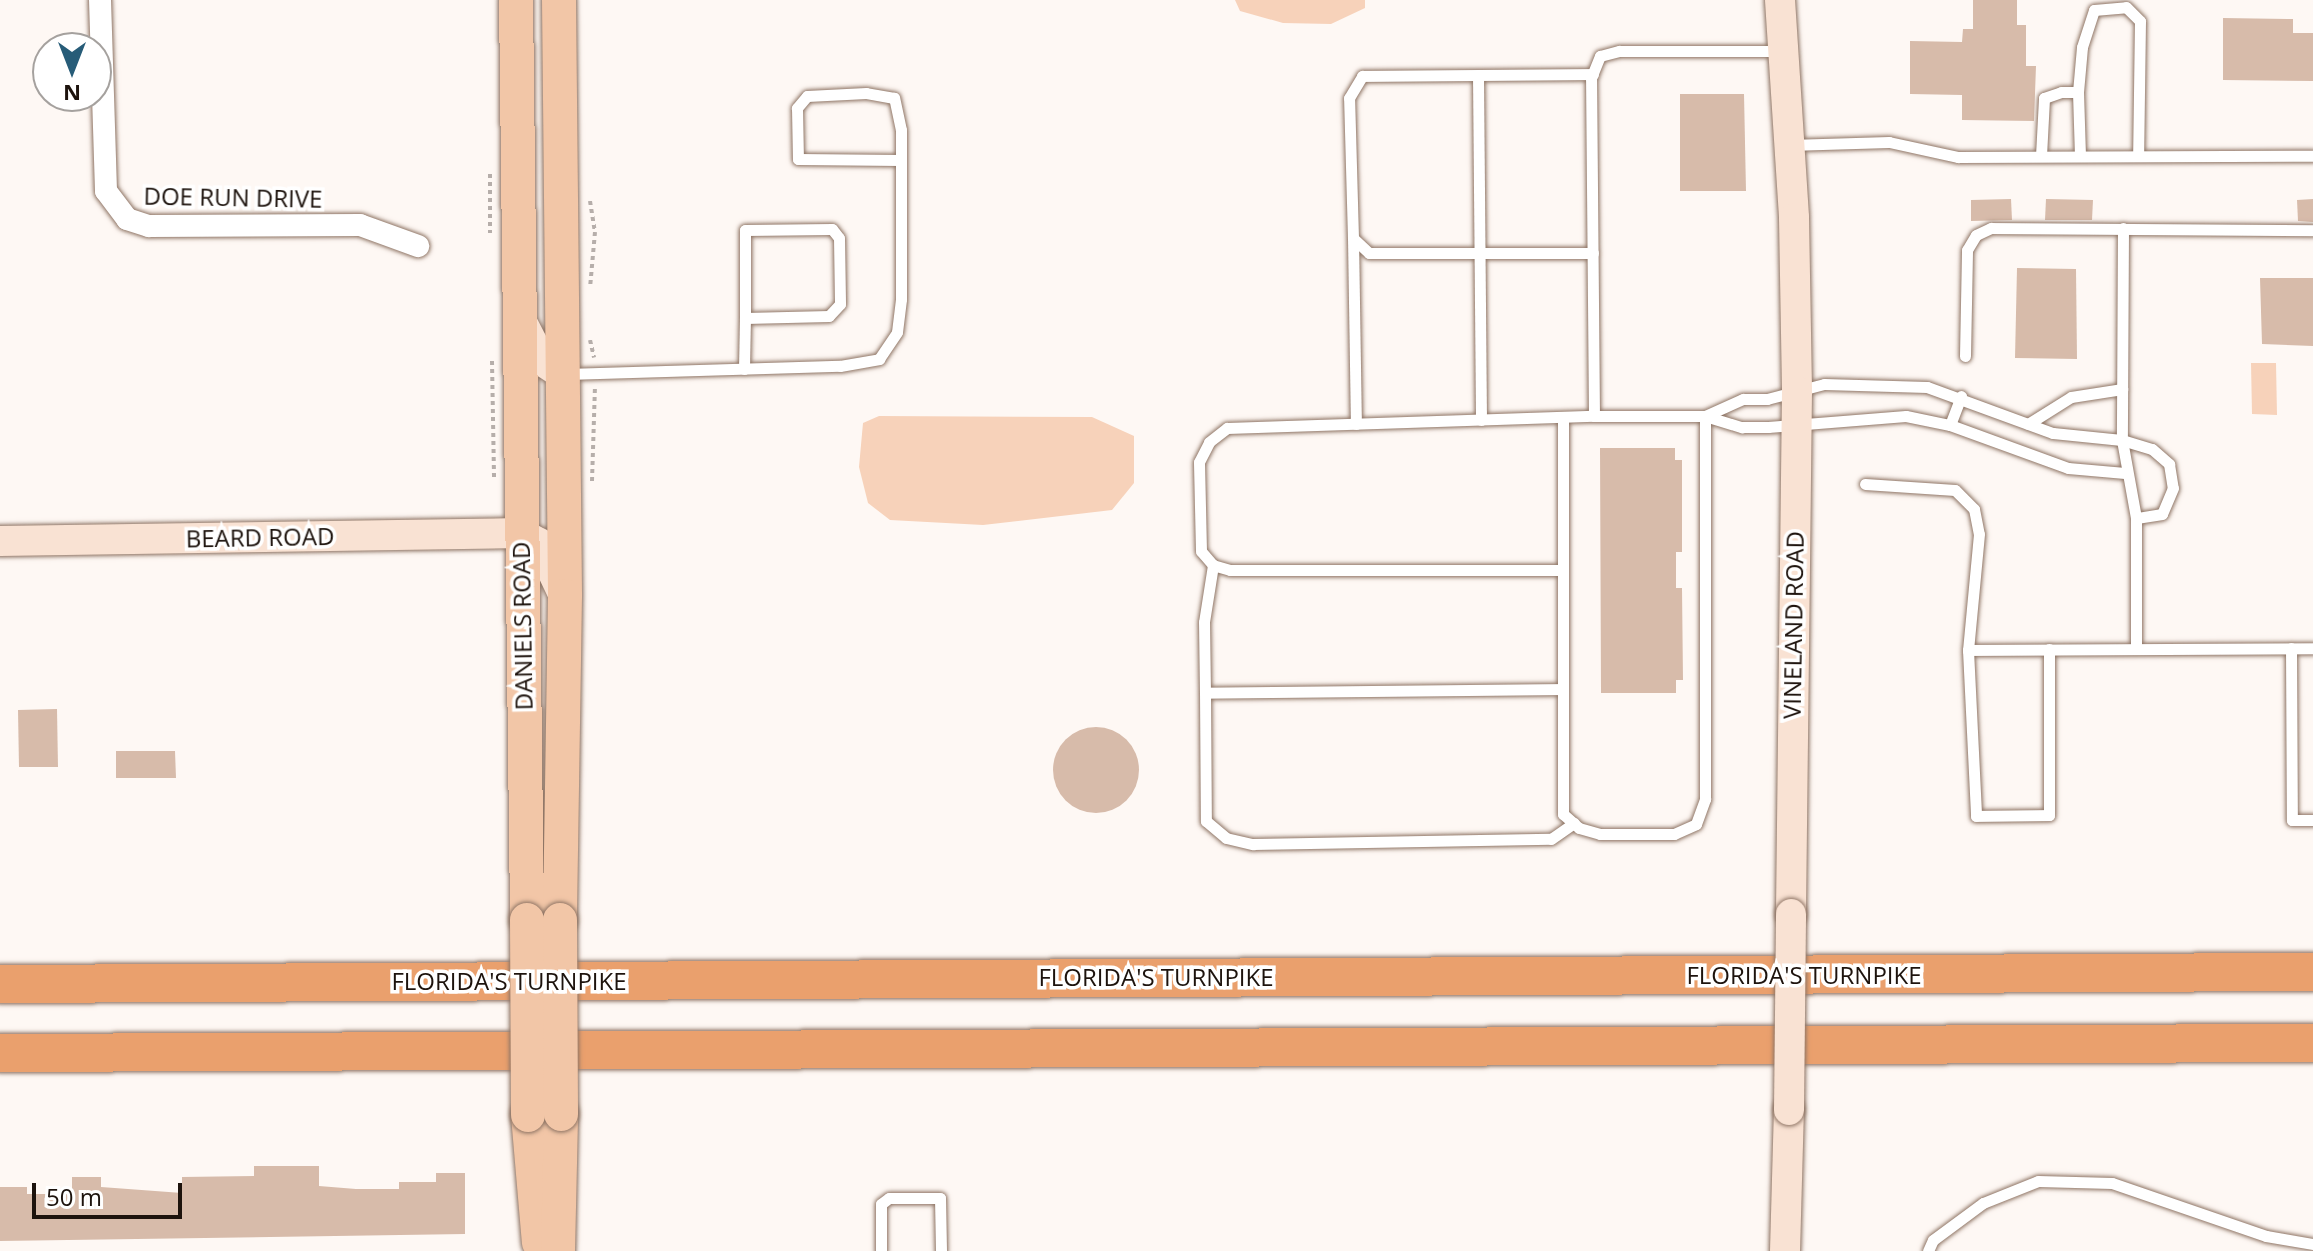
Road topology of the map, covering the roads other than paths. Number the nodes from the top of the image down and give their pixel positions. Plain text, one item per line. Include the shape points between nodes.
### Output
1 (100, 0) edge
2 (516, 0) edge
3 (559, 0) edge
4 (1780, 0) edge
5 (1781, 51) junction
6 (1593, 74) junction
7 (1478, 75) junction
8 (2078, 92) junction
9 (1789, 145) junction
10 (2041, 156) junction
11 (2080, 156) junction
12 (2138, 156) junction
13 (2313, 156) edge
14 (900, 160) junction
15 (2123, 228) junction
16 (2313, 230) edge
17 (1353, 238) junction
18 (418, 246) dead end
19 (1477, 253) junction
20 (1593, 253) junction
21 (519, 314) junction
22 (745, 318) junction
23 (1965, 356) dead end
24 (744, 369) junction
25 (562, 374) junction
26 (2122, 389) junction
27 (1797, 391) junction
28 (1961, 396) junction
29 (1594, 416) junction
30 (1705, 416) junction
31 (1563, 417) junction
32 (1481, 420) junction
33 (1798, 423) junction
34 (1356, 424) junction
35 (2028, 424) junction
36 (1950, 425) junction
37 (2122, 440) junction
38 (2125, 473) junction
39 (1865, 484) dead end
40 (2136, 518) junction
41 (521, 533) junction
42 (0, 541) edge
43 (1213, 565) junction
44 (1560, 570) junction
45 (565, 596) junction
46 (2291, 648) junction
47 (2313, 648) edge
48 (2049, 649) junction
49 (2136, 649) junction
50 (1968, 650) junction
51 (1561, 689) junction
52 (1205, 693) junction
53 (2313, 820) edge
54 (1574, 823) junction
55 (544, 920) junction
56 (2313, 972) edge
57 (0, 984) edge
58 (2313, 1043) edge
59 (0, 1053) edge
60 (544, 1114) junction
61 (2313, 1244) edge
62 (540, 1251) edge
63 (558, 1251) edge
64 (881, 1251) edge
65 (941, 1251) edge
66 (1785, 1251) edge
67 (1928, 1251) edge

1 - 18 street, DOE RUN DRIVE via 106,191 127,219 149,226 360,225
2 - 21 main road, DANIELS ROAD
3 - 25 main road, DANIELS ROAD
4 - 5 main road, VINELAND ROAD
5 - 6 lane via 1619,51 1600,56
5 - 9 main road, VINELAND ROAD
6 - 7 lane
6 - 20 lane
7 - 17 lane via 1362,76 1349,98
7 - 19 lane
8 - 10 lane via 2044,98
8 - 11 lane
8 - 12 lane via 2082,47 2094,10 2126,7 2140,21
9 - 10 lane via 1889,142 1958,157
9 - 27 main road, VINELAND ROAD
10 - 11 lane
11 - 12 lane
12 - 13 lane
14 - 14 lane via 894,98 866,93 807,96 797,108 798,159
14 - 24 lane via 901,299 897,332 879,359 840,366
15 - 16 lane
15 - 23 lane via 1991,228 1976,235 1967,250
15 - 26 lane
17 - 19 lane via 1369,253
17 - 34 lane
19 - 20 lane
19 - 32 lane
20 - 29 lane
21 - 25 main road via 542,361
21 - 41 main road, DANIELS ROAD
22 - 22 lane via 745,230 832,229 839,238 840,304 829,316
22 - 24 lane
24 - 25 lane
25 - 45 main road, DANIELS ROAD
26 - 35 lane via 2071,397
26 - 37 lane
27 - 28 lane via 1824,384 1892,384
27 - 30 lane via 1743,399
27 - 33 main road, VINELAND ROAD
28 - 35 lane
28 - 36 lane
29 - 30 lane
29 - 31 lane
30 - 33 lane via 1742,427
30 - 54 lane via 1705,799 1696,824 1674,834 1600,834
31 - 32 lane
31 - 44 lane
32 - 34 lane
33 - 36 lane via 1906,416
33 - 66 main road, VINELAND ROAD, bridge
34 - 43 lane via 1227,428 1209,442 1199,462 1201,551
35 - 37 lane via 2077,437
36 - 38 lane via 2025,457 2068,468
37 - 38 lane
37 - 40 lane via 2152,449 2169,464 2173,488 2162,514
38 - 40 lane
39 - 50 lane via 1955,490 1974,509 1979,534
40 - 49 lane
41 - 42 main road, BEARD ROAD
41 - 45 main road via 539,543
41 - 55 main road, DANIELS ROAD
43 - 44 lane via 1230,570
43 - 52 lane via 1204,622
44 - 51 lane
45 - 55 main road, DANIELS ROAD
46 - 47 lane
46 - 49 lane
46 - 53 lane via 2292,820
48 - 49 lane
48 - 50 lane
48 - 50 lane via 2049,815 1976,816
51 - 52 lane
51 - 54 lane via 1563,814
52 - 54 lane via 1206,821 1226,838 1253,844 1551,839
55 - 60 main road, DANIELS ROAD, bridge
56 - 57 highway, FLORIDA'S TURNPIKE
58 - 59 highway
60 - 62 main road, DANIELS ROAD
60 - 63 main road, DANIELS ROAD
61 - 67 lane via 2266,1236 2112,1183 2038,1181 1983,1203 1933,1240
64 - 65 lane via 881,1204 889,1198 940,1198

